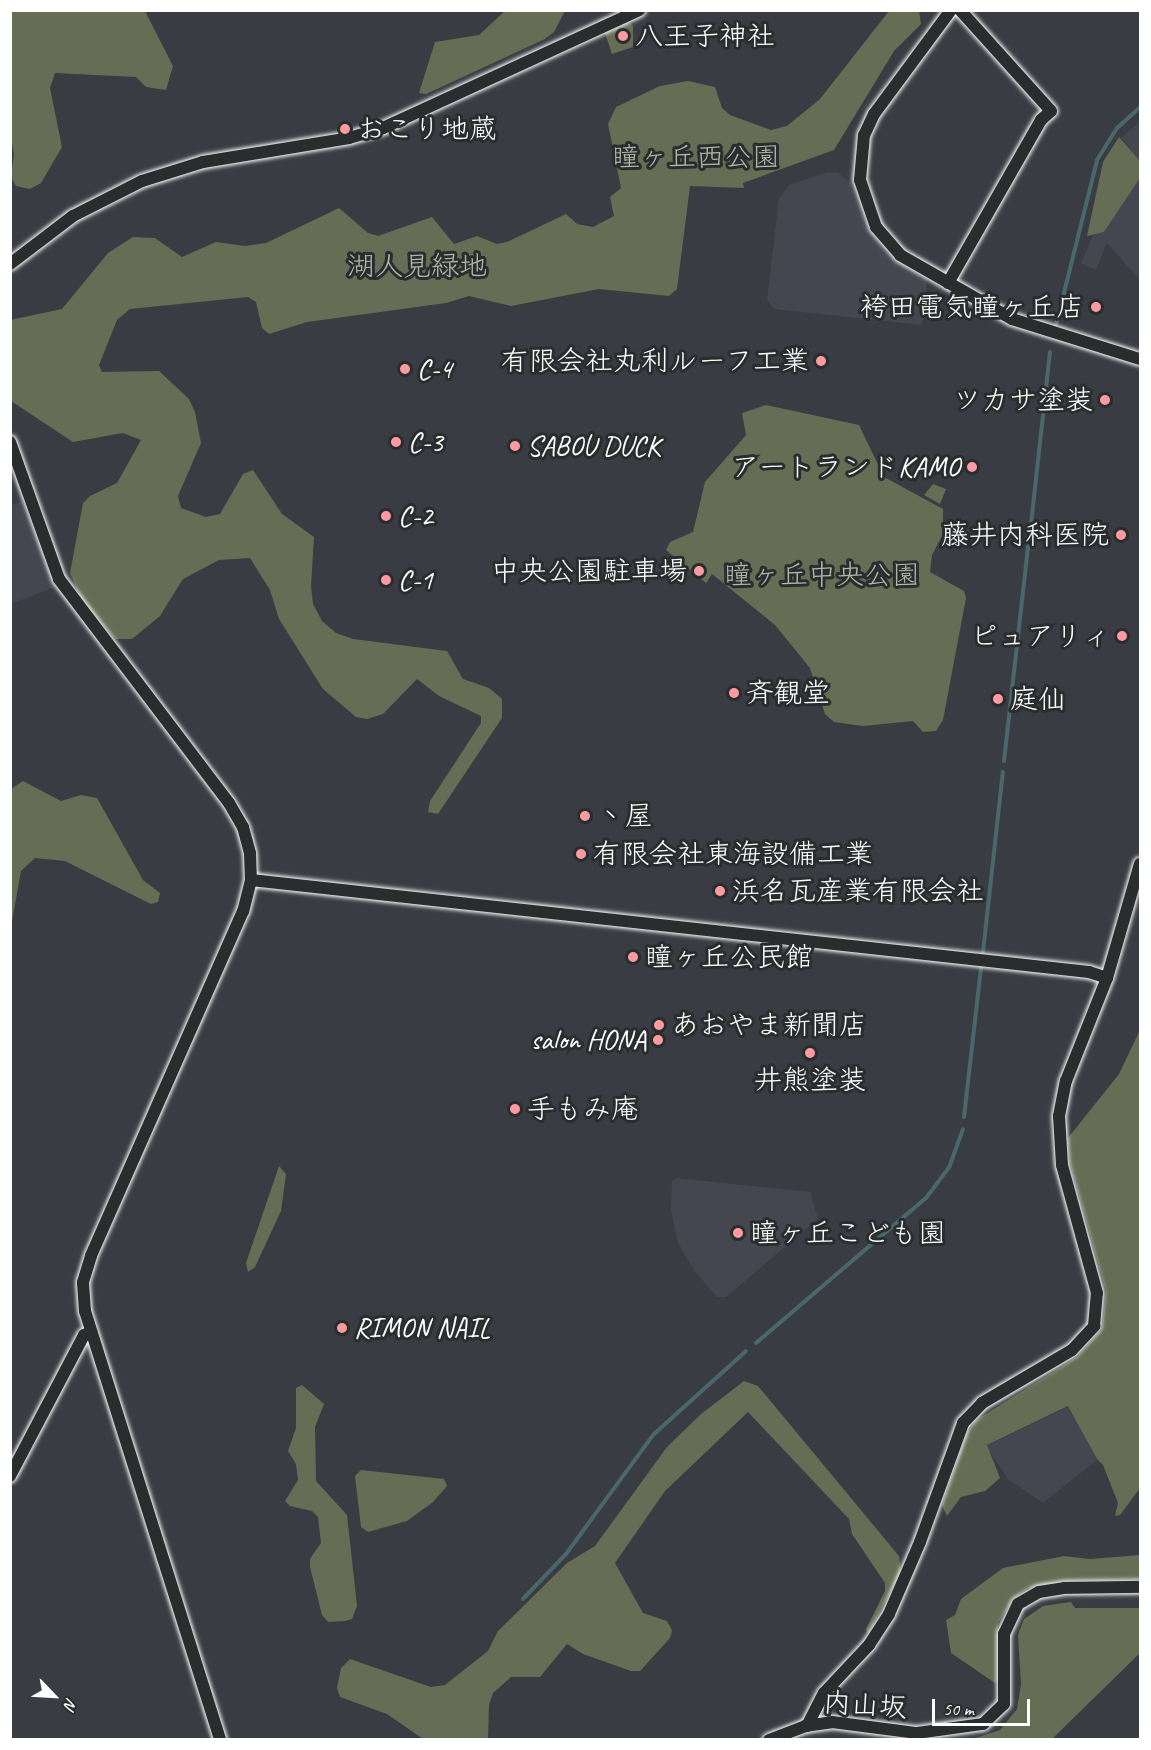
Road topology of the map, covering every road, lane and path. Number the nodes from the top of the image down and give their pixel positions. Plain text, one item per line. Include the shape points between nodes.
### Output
1 (639, 10) edge
2 (951, 10) edge
3 (960, 10) edge
4 (10, 264) edge
5 (948, 283) junction
6 (1140, 359) edge
7 (10, 442) edge
8 (1140, 864) edge
9 (251, 880) junction
10 (1107, 978) junction
11 (92, 1332) junction
12 (10, 1476) edge
13 (1140, 1587) edge
14 (807, 1726) junction
15 (220, 1740) edge
16 (770, 1740) edge

1 - 4 street via 383,128 349,138 203,162 142,181 74,216
2 - 5 street via 874,114 864,135 859,169 866,204 883,237 900,255
3 - 5 street via 1052,111 1041,120
5 - 6 street via 1033,327
7 - 9 street via 59,579 237,815 249,846
8 - 10 street
9 - 10 street via 1089,972
9 - 11 street via 243,911 86,1269 83,1297
10 - 14 street via 1066,1081 1059,1116 1062,1165 1097,1293 1094,1326 1072,1350 982,1403 963,1423 889,1614 869,1646 824,1693
11 - 12 street via 84,1335
11 - 15 street
13 - 14 street, 内山坂 via 1064,1588 1039,1592 1018,1604 1004,1634 1004,1704 983,1724 916,1733 845,1722
14 - 16 street, 内山坂

